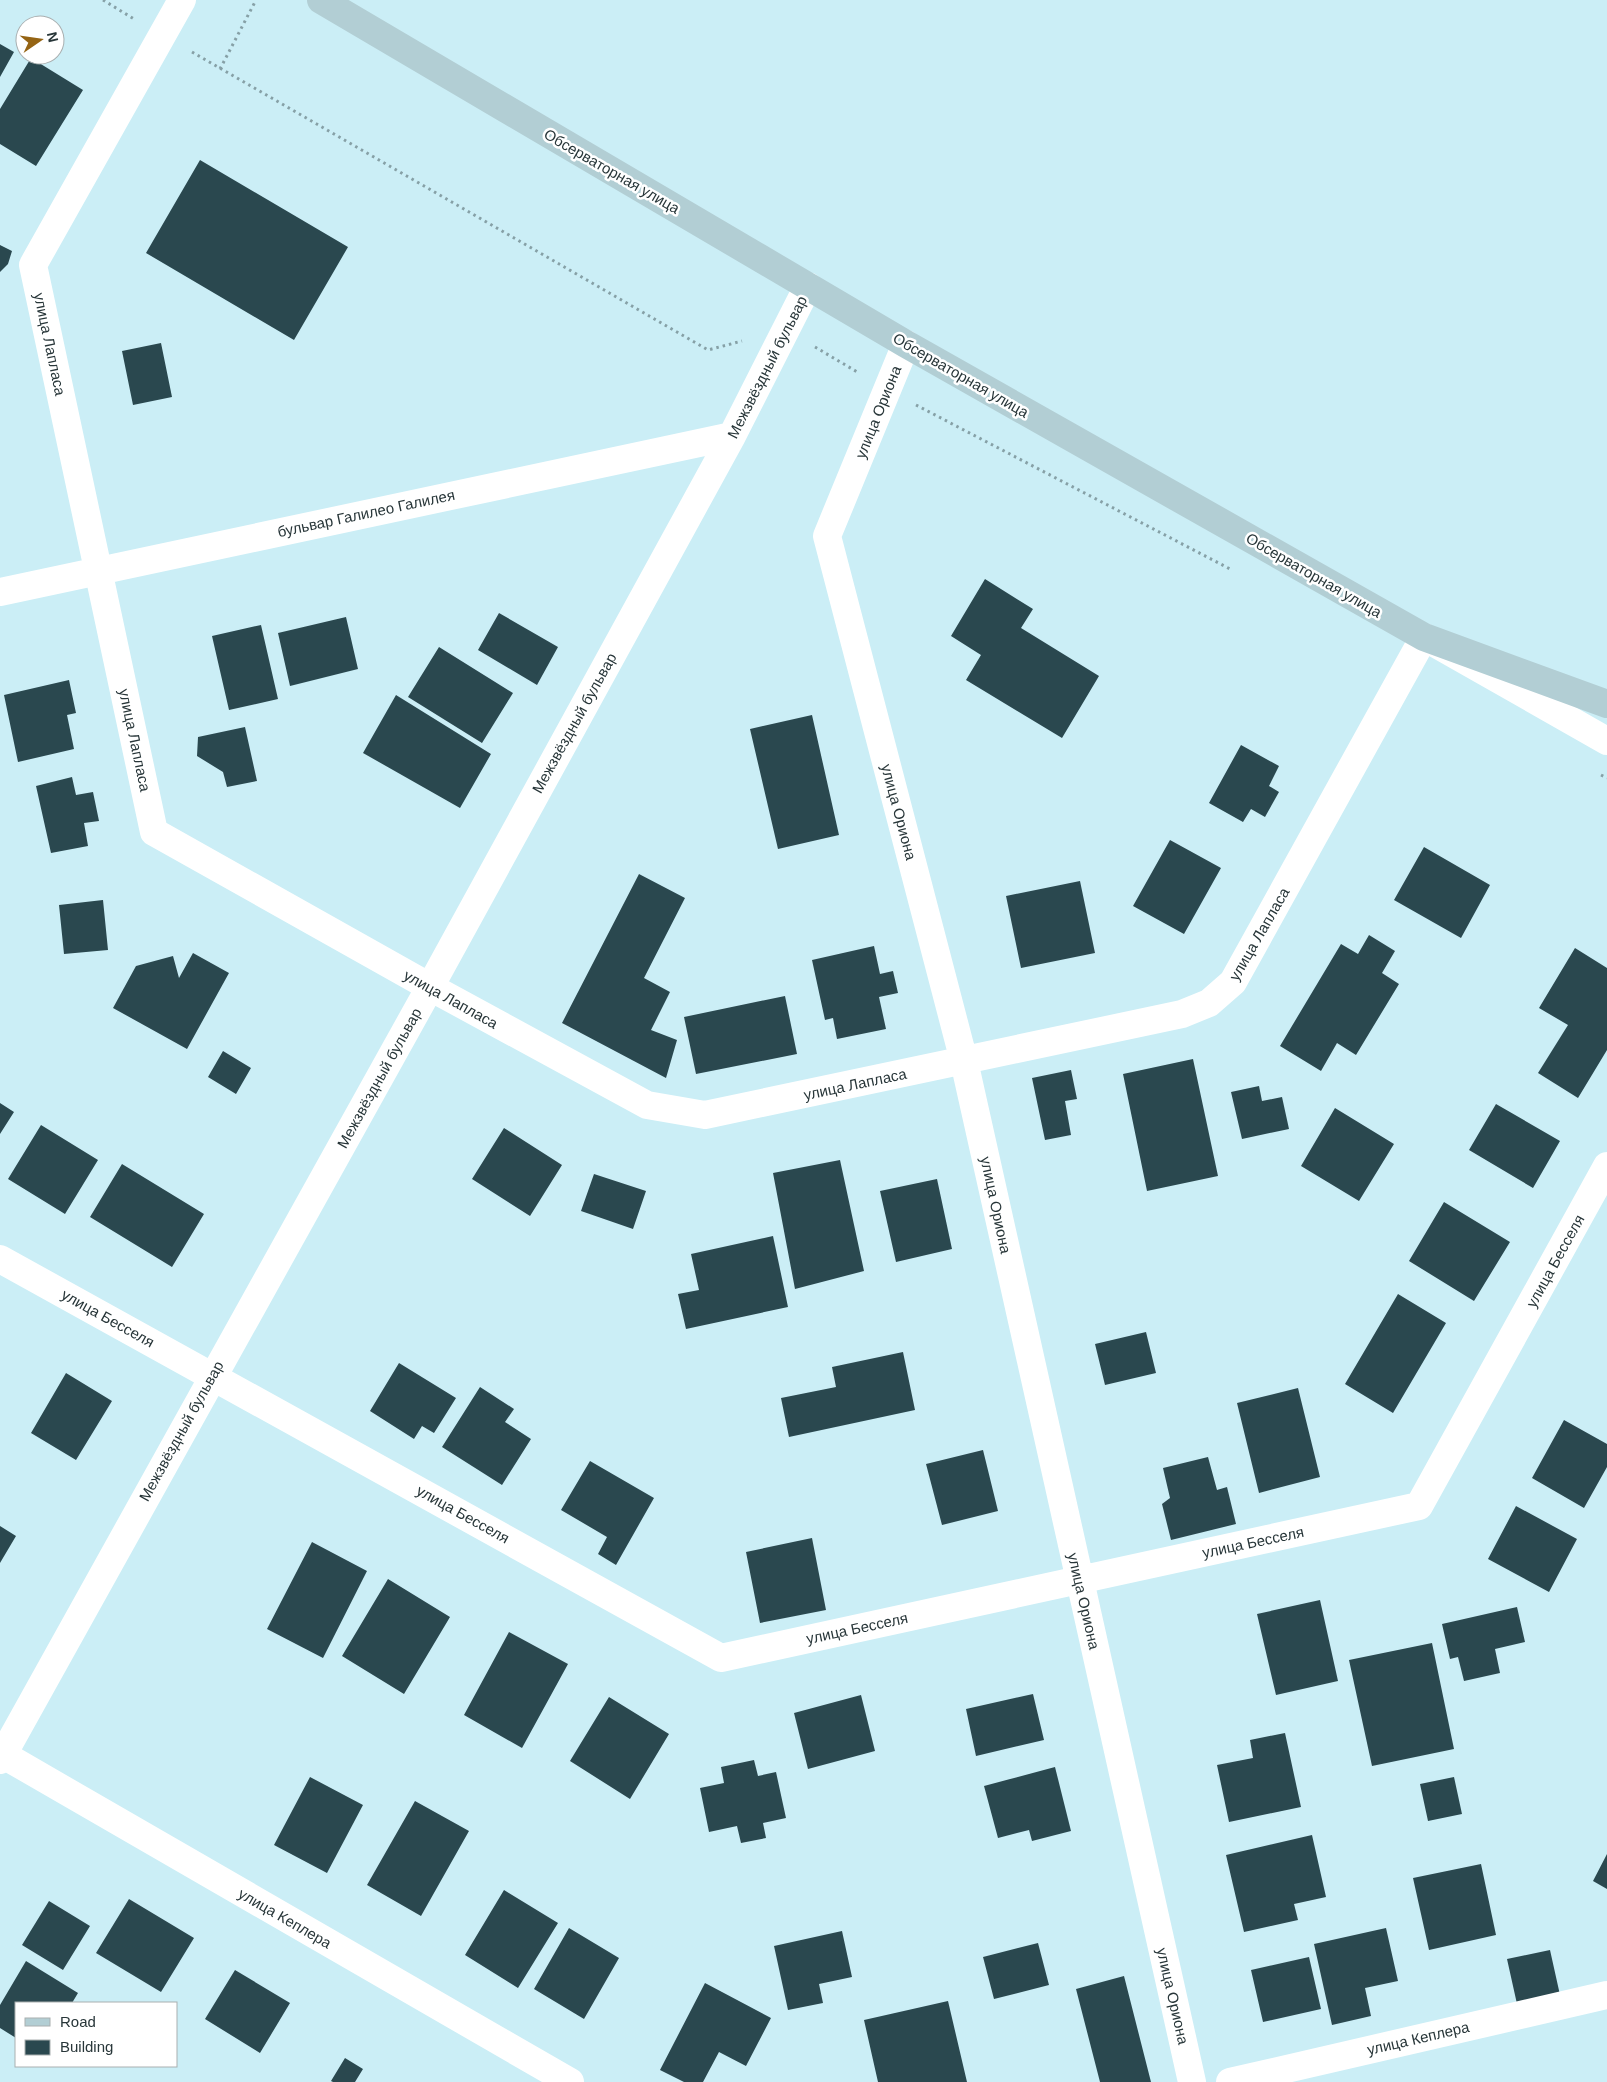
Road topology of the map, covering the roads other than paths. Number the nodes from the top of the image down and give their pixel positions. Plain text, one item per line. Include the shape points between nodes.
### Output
1 (182, 0) edge
2 (321, 0) edge
3 (808, 286) junction
4 (906, 344) junction
5 (732, 436) junction
6 (99, 570) junction
7 (0, 592) edge
8 (1424, 637) junction
9 (1607, 704) edge
10 (1607, 741) edge
11 (430, 987) junction
12 (964, 1060) junction
13 (1607, 1166) edge
14 (0, 1260) edge
15 (212, 1375) junction
16 (1079, 1580) junction
17 (1, 1756) edge
18 (1607, 1995) edge
19 (570, 2082) edge
20 (1192, 2082) edge
21 (1230, 2082) edge

1 - 6 street, улица Лапласа via 34,265
2 - 3 main road, Обсерваторная улица
3 - 4 main road, Обсерваторная улица
3 - 5 street, Межзвёздный бульвар
4 - 8 main road, Обсерваторная улица
4 - 12 street, улица Ориона via 827,536
5 - 6 street, бульвар Галилео Галилея
5 - 11 street, Межзвёздный бульвар
6 - 7 street, бульвар Галилео Галилея
6 - 11 street, улица Лапласа via 154,832
8 - 9 main road
8 - 10 street, Обсерваторная улица
8 - 12 street, улица Лапласа via 1233,982 1209,1003 1182,1014
11 - 12 street, улица Лапласа via 647,1105 704,1115
11 - 15 street, Межзвёздный бульвар
12 - 16 street, улица Ориона
13 - 16 street, улица Бесселя via 1419,1506
14 - 15 street, улица Бесселя
15 - 16 street, улица Бесселя via 721,1658
15 - 17 street, Межзвёздный бульвар
16 - 20 street, улица Ориона
17 - 19 street, улица Кеплера
18 - 21 street, улица Кеплера

